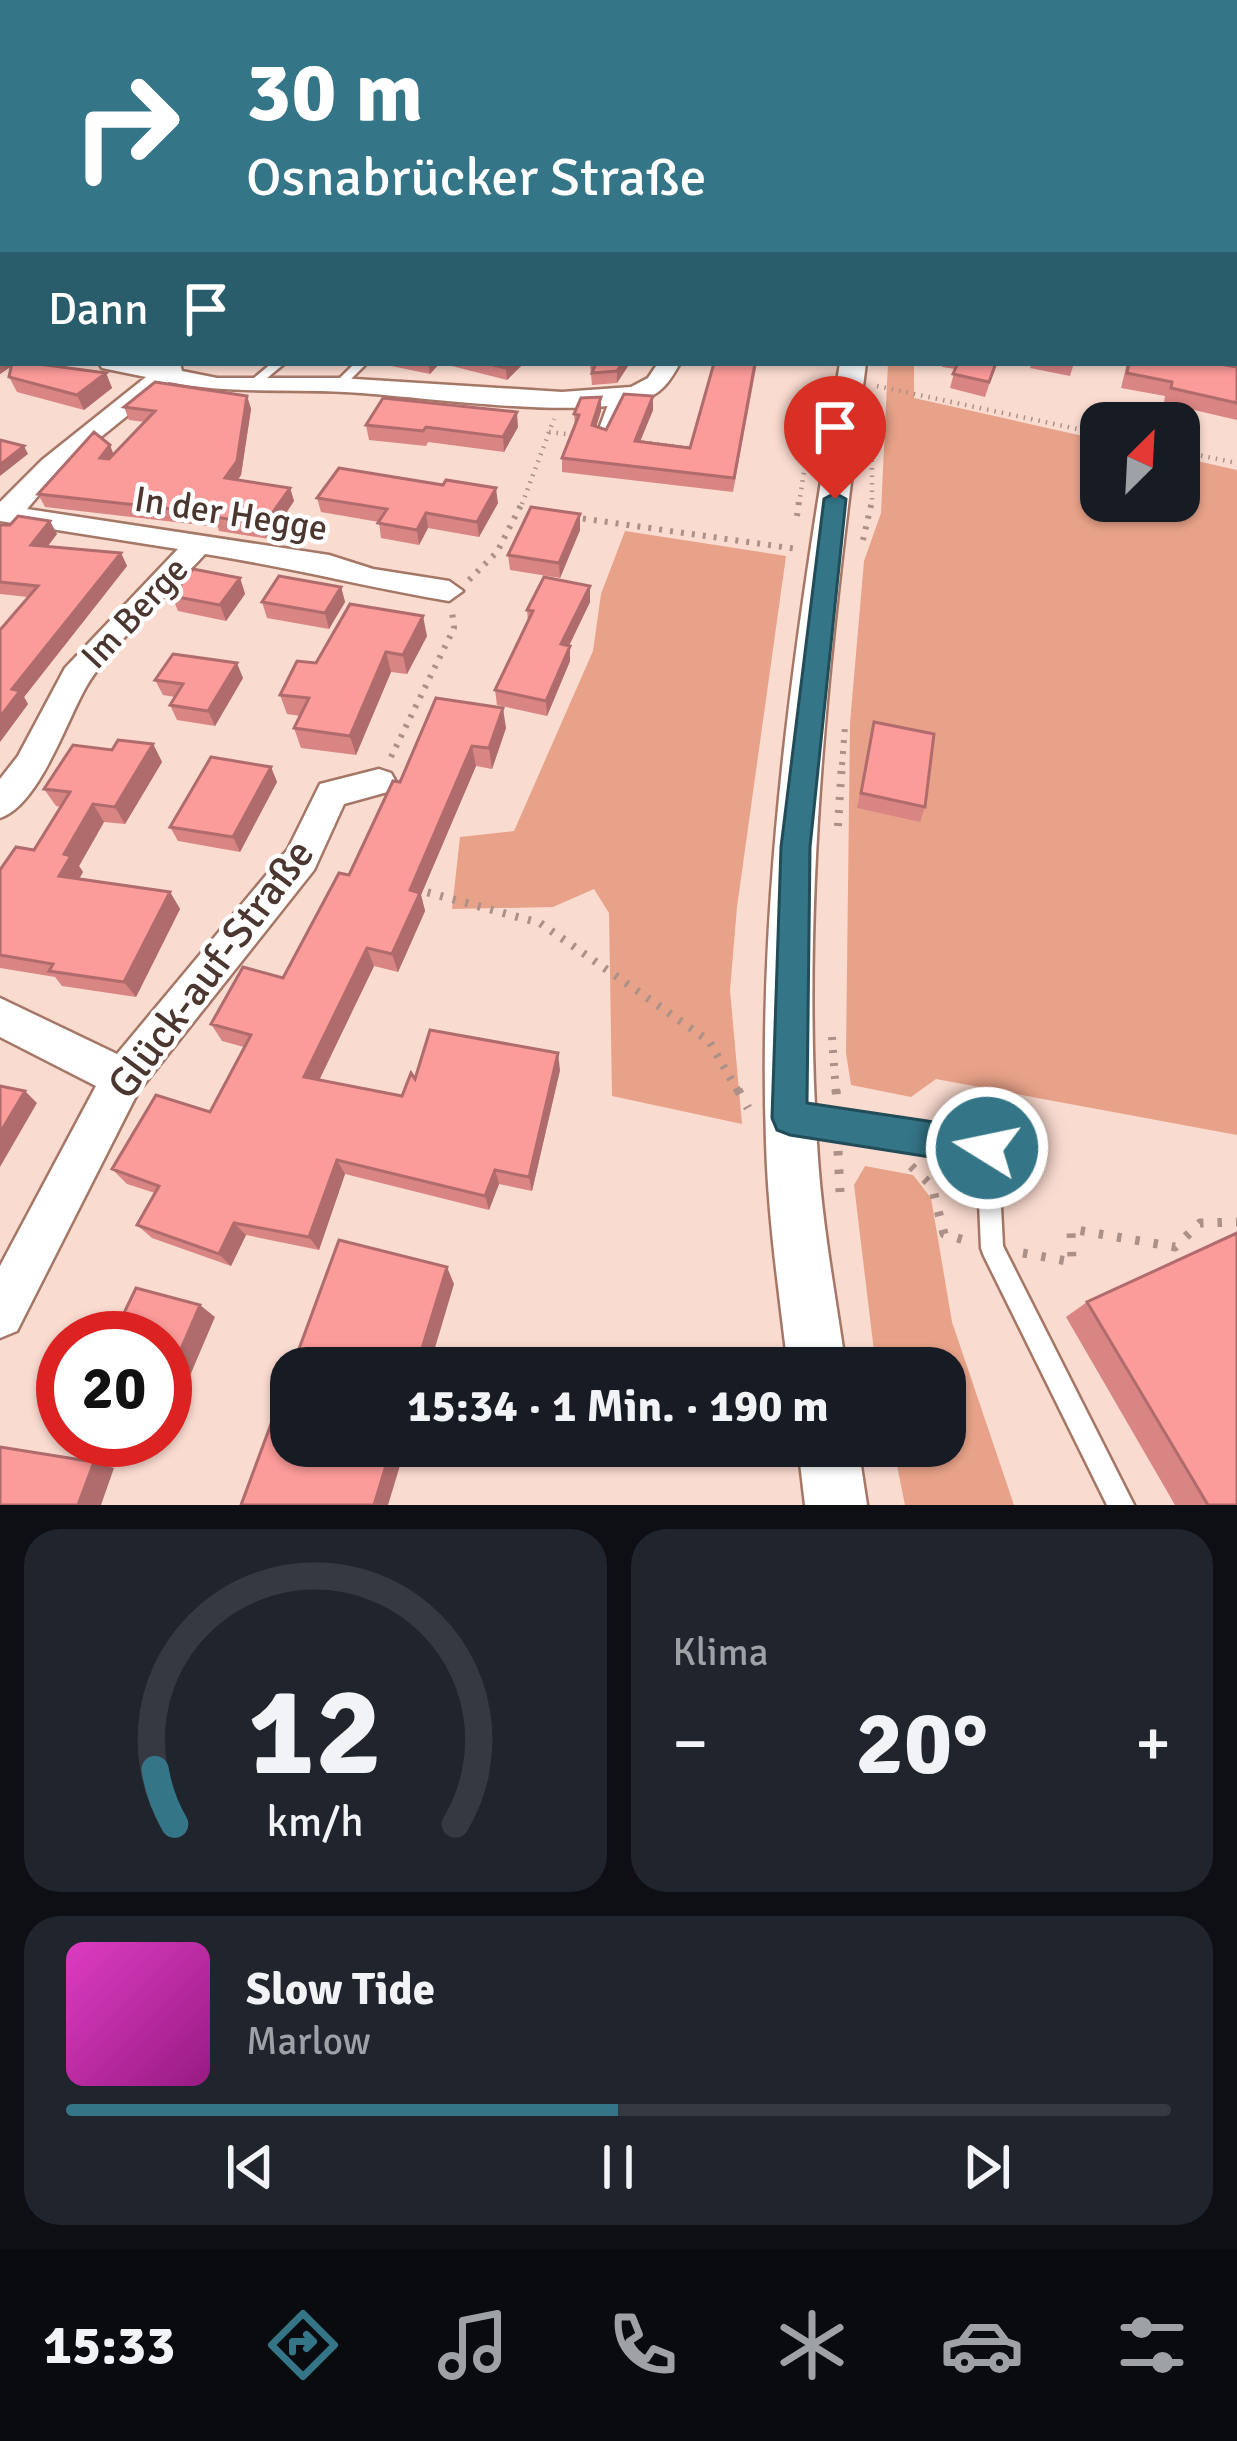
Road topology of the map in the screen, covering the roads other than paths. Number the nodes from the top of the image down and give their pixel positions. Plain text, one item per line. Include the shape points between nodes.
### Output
1 (136, 366) edge
2 (275, 366) edge
3 (359, 366) edge
4 (667, 366) edge
5 (170, 370) edge
6 (862, 383) edge
7 (339, 385) junction
8 (251, 386) junction
9 (616, 398) junction
10 (602, 437) edge
11 (0, 513) edge
12 (197, 546) junction
13 (449, 591) dead end
14 (379, 782) dead end
15 (0, 804) edge
16 (0, 1017) edge
17 (123, 1078) junction
18 (771, 1116) junction
19 (0, 1314) edge
20 (814, 1347) edge
21 (831, 1467) edge
22 (836, 1505) edge
23 (1121, 1505) edge

1 - 5 street
2 - 8 lane
3 - 7 lane
4 - 9 street via 657,383
5 - 8 street
5 - 11 street
6 - 18 street via 795,847
7 - 8 street
7 - 9 street
9 - 10 lane
11 - 12 street, In der Hegge
12 - 13 street, In der Hegge
12 - 15 street, Im Berge via 76,676
14 - 17 street, Glück-auf-Straße via 332,794 302,859
16 - 17 street
17 - 19 street, Glück-auf-Straße
18 - 20 street
18 - 23 lane via 987,1148 992,1248
21 - 22 street

